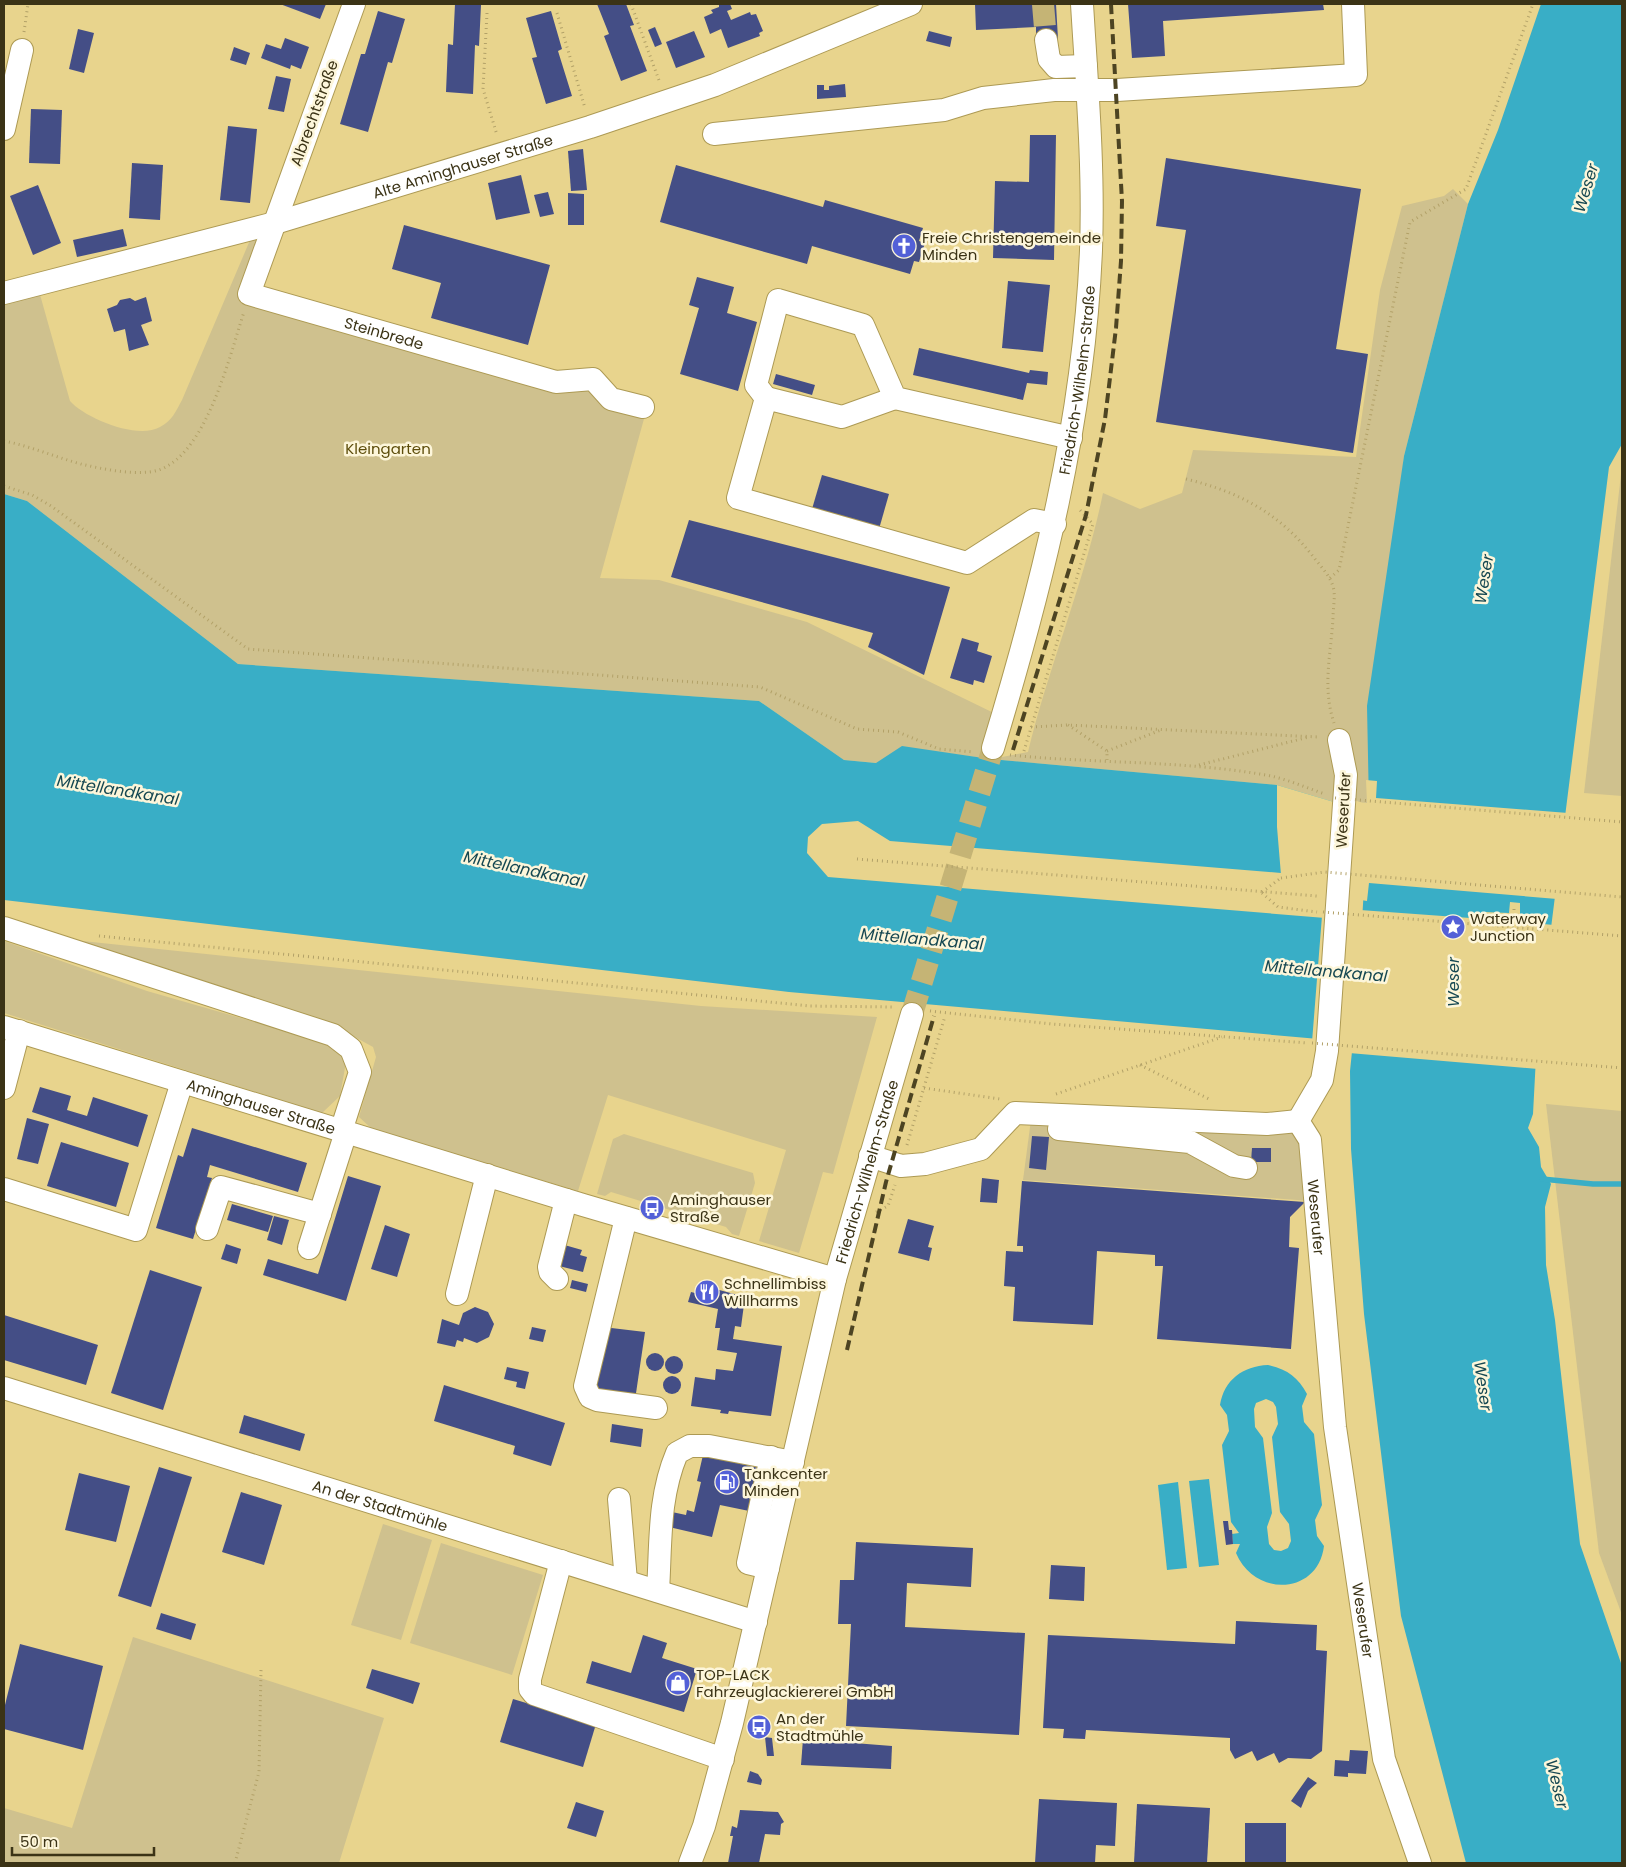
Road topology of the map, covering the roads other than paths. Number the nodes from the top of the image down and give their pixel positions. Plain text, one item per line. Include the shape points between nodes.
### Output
1 (354, 4) edge
2 (911, 4) edge
3 (1082, 4) edge
4 (1353, 4) edge
5 (1046, 40) tunnel mouth
6 (22, 50) road end
7 (1086, 66) junction
8 (1088, 89) junction
9 (4, 130) edge
10 (714, 134) dead end
11 (275, 223) junction
12 (4, 293) edge
13 (766, 398) junction
14 (895, 398) junction
15 (643, 407) dead end
16 (1071, 438) junction
17 (1055, 524) junction
18 (1339, 740) road end
19 (991, 752) tunnel mouth
20 (4, 928) edge
21 (913, 1011) tunnel mouth
22 (11, 1029) edge
23 (182, 1082) junction
24 (4, 1088) edge
25 (1298, 1121) junction
26 (1003, 1126) junction
27 (343, 1132) junction
28 (870, 1156) junction
29 (1246, 1168) dead end
30 (487, 1176) junction
31 (4, 1189) edge
32 (566, 1200) junction
33 (320, 1214) junction
34 (626, 1218) junction
35 (207, 1228) dead end
36 (309, 1248) dead end
37 (558, 1279) dead end
38 (835, 1279) junction
39 (457, 1294) dead end
40 (4, 1388) edge
41 (656, 1408) dead end
42 (771, 1457) junction
43 (793, 1462) junction
44 (619, 1499) dead end
45 (561, 1561) junction
46 (768, 1568) junction
47 (626, 1581) junction
48 (658, 1591) junction
49 (756, 1622) junction
50 (723, 1759) junction
51 (690, 1863) edge
52 (1420, 1863) edge

1 - 11 street, Albrechtstraße
2 - 11 street, Alte Aminghauser Straße via 666,102
3 - 7 street, Friedrich-Wilhelm-Straße
4 - 8 street via 1356,75 1117,90
5 - 7 street via 1048,59 1056,67
6 - 9 street
7 - 8 street, Friedrich-Wilhelm-Straße
8 - 10 street via 983,98 944,110
8 - 16 street, Friedrich-Wilhelm-Straße via 1091,250
11 - 12 street, Alte Aminghauser Straße
11 - 15 street, Steinbrede via 249,294 556,382 593,379 611,399
13 - 14 street via 842,417
13 - 14 street via 756,385 778,300 863,325
13 - 17 street via 738,498 967,563 1034,520
14 - 16 street
16 - 17 street, Friedrich-Wilhelm-Straße
17 - 19 street, Friedrich-Wilhelm-Straße
18 - 25 street, Weserufer via 1346,775 1330,904 1328,1051 1322,1080
20 - 27 street via 333,1035 352,1048 360,1072
21 - 28 street, Friedrich-Wilhelm-Straße
22 - 23 street, Aminghauser Straße
22 - 24 street
23 - 27 street, Aminghauser Straße
23 - 31 street via 136,1230
25 - 26 street via 1257,1124 1015,1113
25 - 52 street, Weserufer via 1310,1140 1335,1427 1384,1759
26 - 28 street via 981,1149 925,1164 901,1166
26 - 29 street via 1190,1142 1234,1166
27 - 30 street, Aminghauser Straße
27 - 33 street
28 - 38 street, Friedrich-Wilhelm-Straße
30 - 32 street, Aminghauser Straße
30 - 39 street
32 - 34 street, Aminghauser Straße
32 - 37 street via 549,1267
33 - 35 street via 221,1187
33 - 36 street
34 - 38 street, Aminghauser Straße
34 - 41 street via 585,1386 590,1397 597,1400
38 - 43 street, Friedrich-Wilhelm-Straße
40 - 45 street, An der Stadtmühle
42 - 43 street
42 - 46 street via 748,1563
42 - 48 street via 709,1446 690,1446 677,1453 664,1490 660,1515
43 - 46 street, Friedrich-Wilhelm-Straße
44 - 47 street
45 - 47 street, An der Stadtmühle
45 - 50 street via 530,1680 534,1694
46 - 49 street, Friedrich-Wilhelm-Straße
47 - 48 street, An der Stadtmühle
48 - 49 street, An der Stadtmühle
49 - 50 street, Friedrich-Wilhelm-Straße
50 - 51 street, Friedrich-Wilhelm-Straße

